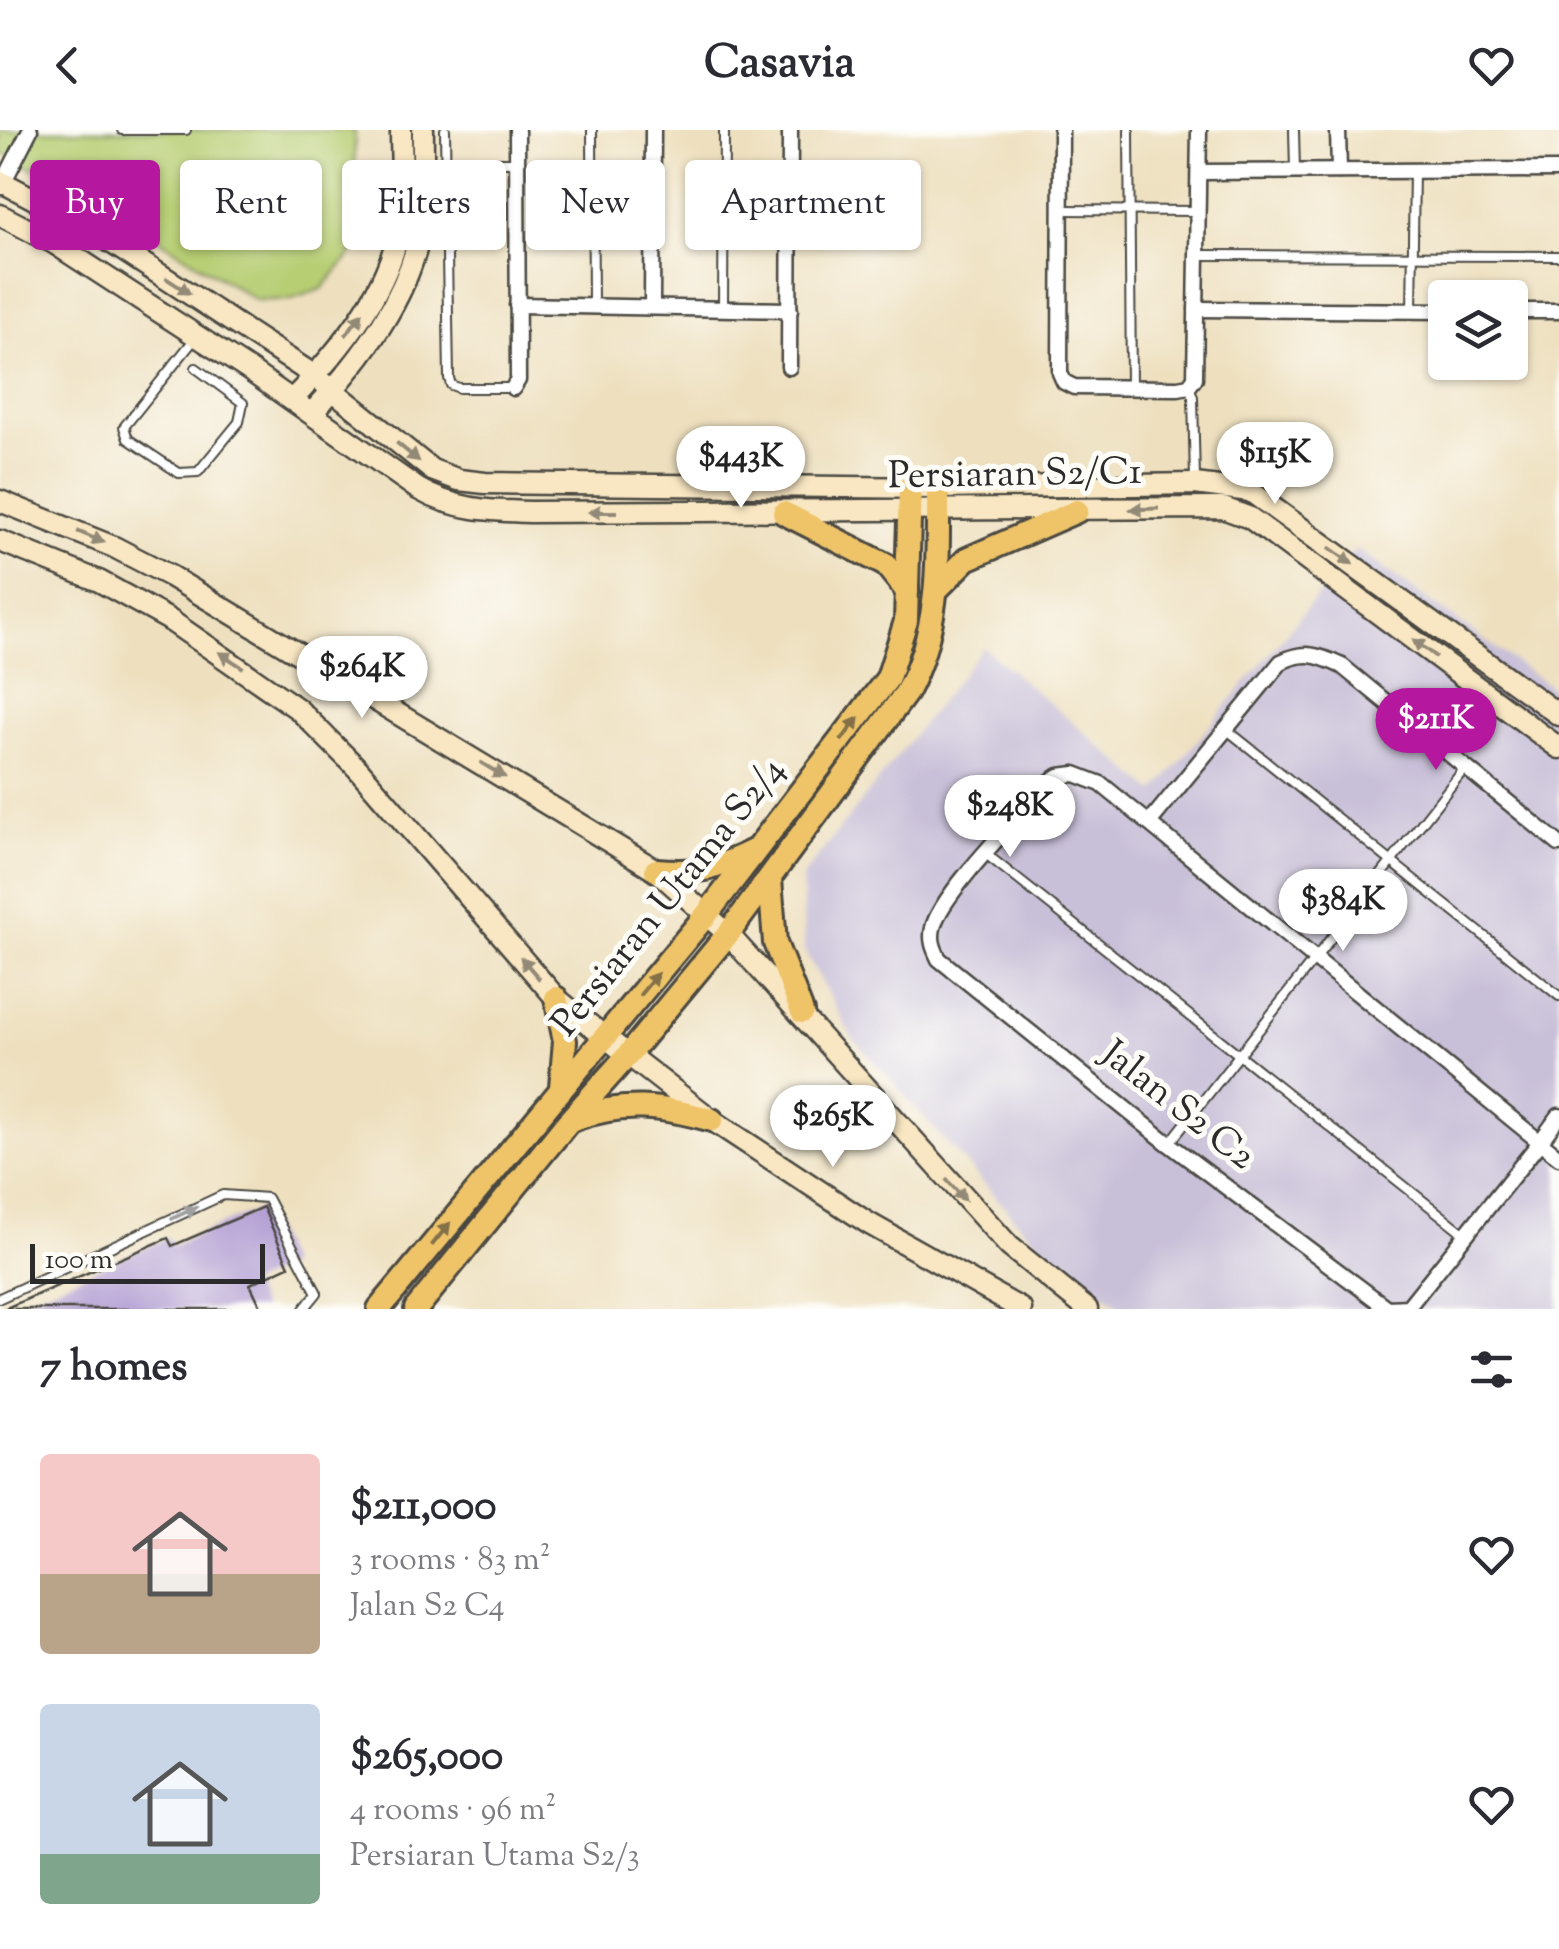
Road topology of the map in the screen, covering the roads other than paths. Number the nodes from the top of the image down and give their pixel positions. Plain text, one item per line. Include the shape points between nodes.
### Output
1 (30, 130) edge
2 (122, 130) edge
3 (186, 130) edge
4 (402, 130) edge
5 (423, 130) edge
6 (445, 130) edge
7 (517, 130) edge
8 (592, 130) edge
9 (653, 130) edge
10 (724, 130) edge
11 (790, 130) edge
12 (1061, 130) edge
13 (1130, 130) edge
14 (1199, 130) edge
15 (1294, 130) edge
16 (1338, 130) edge
17 (446, 160) edge
18 (506, 162) edge
19 (517, 162) junction
20 (1559, 170) edge
21 (1339, 171) junction
22 (1414, 171) junction
23 (1199, 172) junction
24 (1295, 172) junction
25 (1, 185) edge
26 (1061, 210) junction
27 (1130, 210) junction
28 (1198, 211) junction
29 (0, 215) edge
30 (447, 250) edge
31 (1197, 256) junction
32 (1413, 256) junction
33 (1559, 256) edge
34 (518, 305) junction
35 (594, 306) junction
36 (652, 308) junction
37 (723, 309) junction
38 (790, 310) junction
39 (1196, 310) junction
40 (1412, 311) junction
41 (1428, 311) edge
42 (1528, 311) edge
43 (1559, 312) edge
44 (198, 336) junction
45 (789, 366) dead end
46 (196, 368) dead end
47 (315, 376) junction
48 (1189, 386) junction
49 (513, 388) joint
50 (1131, 388) junction
51 (333, 390) junction
52 (292, 400) junction
53 (312, 413) junction
54 (1195, 484) junction
55 (910, 487) junction
56 (938, 488) junction
57 (0, 502) edge
58 (1196, 508) junction
59 (1078, 511) junction
60 (910, 512) junction
61 (938, 512) junction
62 (784, 513) junction
63 (0, 542) edge
64 (938, 588) junction
65 (907, 591) junction
66 (1559, 714) edge
67 (1226, 729) junction
68 (1559, 748) edge
69 (1465, 768) junction
70 (1149, 822) junction
71 (1559, 844) edge
72 (761, 846) junction
73 (986, 854) junction
74 (1389, 861) junction
75 (656, 870) junction
76 (770, 879) junction
77 (707, 914) junction
78 (728, 934) junction
79 (1312, 958) junction
80 (1559, 996) edge
81 (556, 998) junction
82 (802, 1012) junction
83 (605, 1037) junction
84 (628, 1055) junction
85 (1238, 1056) junction
86 (561, 1087) junction
87 (1559, 1116) edge
88 (712, 1120) junction
89 (568, 1122) junction
90 (1540, 1142) junction
91 (1170, 1144) junction
92 (1559, 1157) edge
93 (1466, 1235) junction
94 (0, 1298) edge
95 (304, 1309) edge
96 (379, 1309) edge
97 (416, 1309) edge
98 (1021, 1309) edge
99 (1086, 1309) edge

1 - 25 street
2 - 3 lane
47 -> 4 main road via 383,274 400,224
5 - 51 main road via 422,222 405,280 388,316
6 - 17 lane
7 - 19 street
8 - 35 lane
9 - 36 street
10 - 37 lane
11 - 38 street
12 - 26 street
13 - 27 lane
14 - 23 street
15 - 24 lane
16 - 21 street
18 - 19 lane
19 - 34 street
20 - 22 street
21 - 22 street
21 - 24 street
22 - 32 lane
23 - 24 street
23 - 28 street
25 -> 47 main road, Persiaran S2/C1 via 89,228
26 - 27 lane
26 - 50 street via 1060,373 1074,386
27 - 28 lane
27 - 50 lane
28 - 31 street
29 - 44 main road, Persiaran S2/C1
30 - 49 lane via 451,384
31 - 32 lane
31 - 39 street
32 - 33 lane
32 - 40 lane
34 - 35 street
34 - 49 street
35 - 36 street
36 - 37 street
37 - 38 street
38 - 45 street
39 - 40 street
39 - 48 street via 1195,378
40 - 41 street
42 - 43 street
44 - 46 lane via 124,427 128,439 179,472 198,472 239,422 242,404
44 - 52 main road, Persiaran S2/C1
47 - 51 main road, Persiaran S2/C1
47 - 52 main road
48 - 50 street
48 - 54 lane
51 - 53 main road
51 -> 55 main road, Persiaran S2/C1 via 423,464 459,480
52 - 53 main road, Persiaran S2/C1
62 -> 53 main road, Persiaran S2/C1 via 467,508 418,489
54 - 56 main road, Persiaran S2/C1
54 - 58 main road
54 -> 66 main road, Persiaran S2/C1 via 1250,491
55 - 56 main road, Persiaran S2/C1
55 - 60 main road, Persiaran Utama S2/4
56 - 61 main road, Persiaran Utama S2/4
57 -> 75 main road via 114,546 170,576
58 -> 59 main road, Persiaran S2/C1
68 -> 58 main road, Persiaran S2/C1 via 1250,518
59 - 61 main road, Persiaran S2/C1
59 - 64 main road via 967,559
60 - 61 main road, Persiaran S2/C1
60 - 62 main road, Persiaran S2/C1
60 - 65 main road, Persiaran Utama S2/4
61 - 64 main road, Persiaran Utama S2/4
62 - 65 main road via 886,566
81 -> 63 main road via 298,709 99,580
64 - 76 main road, Persiaran Utama S2/4 via 932,629 906,694
72 -> 65 main road, Persiaran Utama S2/4 via 888,678 906,621
67 - 69 street via 1280,662 1316,654 1342,666
67 - 70 street
67 - 74 lane
69 - 71 street
69 - 74 lane
70 - 73 street, Jalan S2 C2 via 1101,784 1059,776
70 - 79 street
72 - 75 main road via 700,872
72 - 77 main road, Persiaran Utama S2/4
73 - 85 lane
73 - 91 street, Jalan S2 C2 via 932,926 939,959
74 - 79 lane
74 - 80 lane
75 - 77 main road
76 - 78 main road, Persiaran Utama S2/4
76 - 82 main road via 775,943
77 - 78 main road
83 -> 77 main road, Persiaran Utama S2/4
78 - 82 main road
78 - 84 main road, Persiaran Utama S2/4
79 - 85 lane
79 - 90 street
81 - 83 main road
81 - 86 main road via 565,1040
82 -> 99 main road via 956,1191 1009,1246
83 - 84 main road
83 - 86 main road, Persiaran Utama S2/4
84 - 88 main road
84 - 89 main road, Persiaran Utama S2/4
85 - 91 lane
85 - 93 lane
96 -> 86 main road, Persiaran Utama S2/4
87 - 90 street, Jalan S2 C2
88 - 89 main road via 636,1105
88 - 98 main road via 868,1223
89 - 97 main road, Persiaran Utama S2/4
90 - 92 street
90 - 93 street, Jalan S2 C2
91 - 93 street, Jalan S2 C2 via 1387,1308 1408,1307
94 -> 95 lane via 223,1194 267,1198 317,1293

